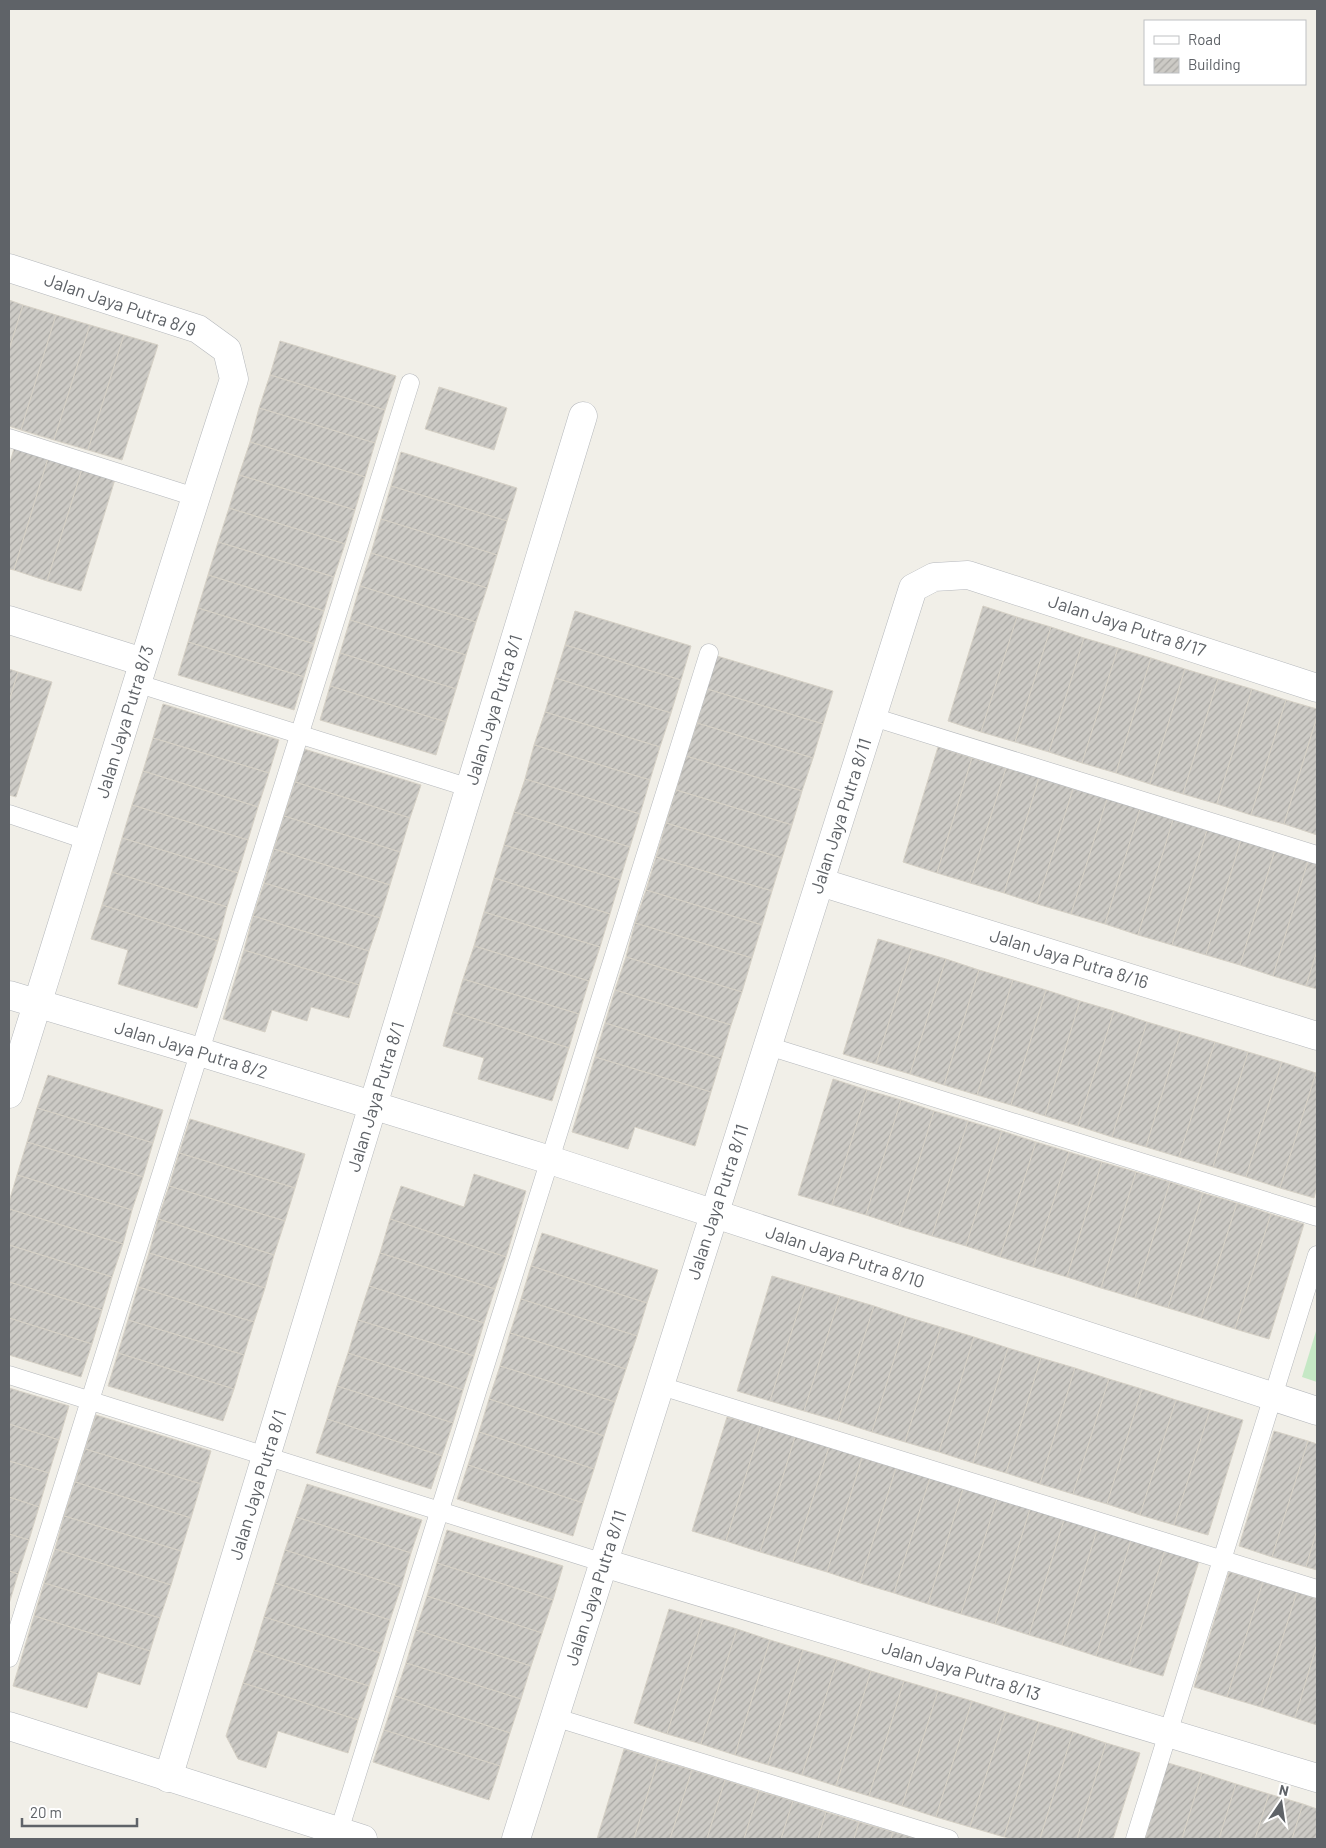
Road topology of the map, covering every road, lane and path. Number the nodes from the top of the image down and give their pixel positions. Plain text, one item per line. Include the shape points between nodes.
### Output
1 (9, 268) edge
2 (227, 350) joint
3 (410, 383) dead end
4 (583, 416) dead end
5 (9, 438) edge
6 (195, 498) junction
7 (934, 577) joint
8 (9, 620) edge
9 (709, 653) dead end
10 (139, 673) junction
11 (1317, 688) edge
12 (872, 717) junction
13 (299, 734) junction
14 (470, 788) junction
15 (9, 814) edge
16 (89, 840) junction
17 (1317, 855) edge
18 (820, 882) junction
19 (9, 995) edge
20 (37, 1004) junction
21 (1317, 1036) edge
22 (768, 1046) junction
23 (200, 1052) junction
24 (9, 1094) edge
25 (373, 1105) junction
26 (550, 1160) junction
27 (714, 1214) junction
28 (1317, 1217) edge
29 (1317, 1255) edge
30 (9, 1376) edge
31 (660, 1386) junction
32 (1273, 1397) junction
33 (90, 1401) junction
34 (1317, 1411) edge
35 (266, 1457) junction
36 (440, 1510) junction
37 (1222, 1560) junction
38 (604, 1563) junction
39 (1317, 1589) edge
40 (9, 1658) edge
41 (554, 1717) junction
42 (9, 1726) edge
43 (1168, 1733) junction
44 (168, 1778) junction
45 (1317, 1778) edge
46 (351, 1835) edge
47 (516, 1839) edge
48 (948, 1839) edge
49 (1135, 1839) edge

1 - 2 street, Jalan Jaya Putra 8/9 via 198,329
2 - 6 street, Jalan Jaya Putra 8/3 via 234,379
3 - 13 lane
4 - 14 street, Jalan Jaya Putra 8/1
5 - 6 lane
6 - 10 street, Jalan Jaya Putra 8/3
7 - 11 street, Jalan Jaya Putra 8/17 via 968,575
7 - 12 street, Jalan Jaya Putra 8/11 via 913,588
8 - 10 street
9 - 26 lane
10 - 13 lane
10 - 16 street, Jalan Jaya Putra 8/3
12 - 17 lane
12 - 18 street, Jalan Jaya Putra 8/11
13 - 14 lane
13 - 23 lane
14 - 25 street, Jalan Jaya Putra 8/1
15 - 16 lane
16 - 20 street, Jalan Jaya Putra 8/3
18 - 21 street, Jalan Jaya Putra 8/16
18 - 22 street, Jalan Jaya Putra 8/11
19 - 20 street, Jalan Jaya Putra 8/2
20 - 23 street, Jalan Jaya Putra 8/2
20 - 24 street, Jalan Jaya Putra 8/3
22 - 27 street, Jalan Jaya Putra 8/11
22 - 28 lane
23 - 25 street, Jalan Jaya Putra 8/2
23 - 33 lane
25 - 26 street, Jalan Jaya Putra 8/10
25 - 35 street, Jalan Jaya Putra 8/1
26 - 27 street, Jalan Jaya Putra 8/10
26 - 36 lane
27 - 31 street, Jalan Jaya Putra 8/11
27 - 32 street, Jalan Jaya Putra 8/10
29 - 32 lane
30 - 33 lane
31 - 37 lane
31 - 38 street, Jalan Jaya Putra 8/11
32 - 34 street, Jalan Jaya Putra 8/10
32 - 37 lane
33 - 35 lane
33 - 40 lane
35 - 36 lane
35 - 44 street, Jalan Jaya Putra 8/1
36 - 38 lane
36 - 46 lane
37 - 39 lane
37 - 43 lane
38 - 41 street, Jalan Jaya Putra 8/11
38 - 43 street, Jalan Jaya Putra 8/13
41 - 47 street, Jalan Jaya Putra 8/11
41 - 48 lane
42 - 44 street
43 - 45 street, Jalan Jaya Putra 8/13
43 - 49 lane
44 - 46 street

